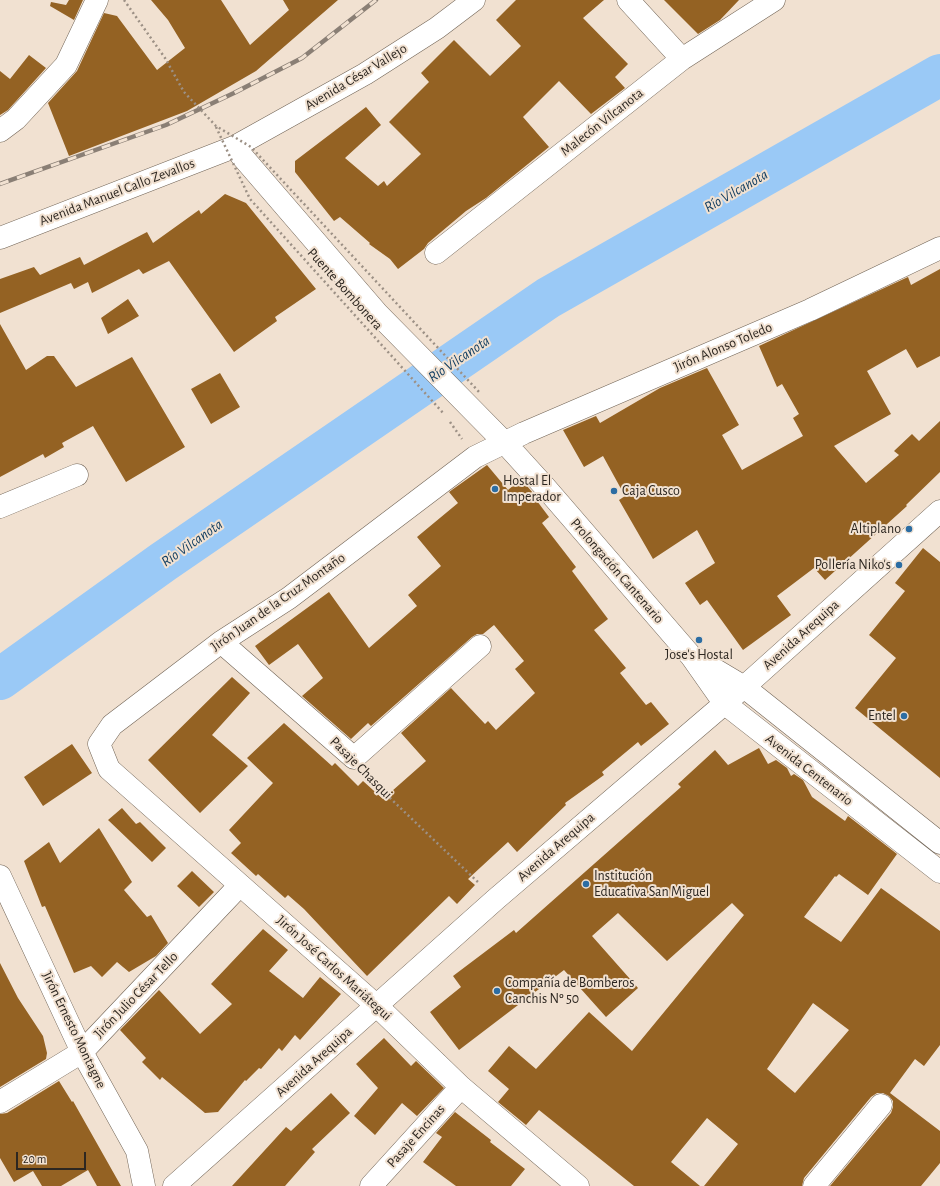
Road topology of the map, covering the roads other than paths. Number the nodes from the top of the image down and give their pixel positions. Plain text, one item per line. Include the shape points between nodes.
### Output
1 (97, 0) edge
2 (474, 0) edge
3 (628, 0) edge
4 (774, 0) edge
5 (682, 59) junction
6 (0, 131) edge
7 (234, 147) junction
8 (0, 238) edge
9 (940, 248) edge
10 (436, 253) dead end
11 (505, 443) junction
12 (77, 475) dead end
13 (0, 507) edge
14 (940, 511) edge
15 (221, 642) junction
16 (480, 646) dead end
17 (691, 656) junction
18 (744, 687) junction
19 (724, 703) junction
20 (99, 744) joint
21 (940, 842) edge
22 (940, 872) edge
23 (0, 876) edge
24 (240, 885) junction
25 (377, 1006) junction
26 (82, 1052) junction
27 (461, 1086) junction
28 (0, 1102) edge
29 (881, 1105) dead end
30 (144, 1186) edge
31 (174, 1186) edge
32 (371, 1186) edge
33 (578, 1186) edge
34 (814, 1186) edge

1 - 6 street via 66,65 16,118
2 - 7 street, Avenida César Vallejo via 437,28 365,74
3 - 5 street
4 - 5 street, Malecón Vilcanota
5 - 10 street, Malecón Vilcanota
7 - 8 street, Avenida Manuel Callo Zevallos
7 - 11 street, Prolongación Cantenario via 377,313 470,396
9 - 11 street, Jirón Alonso Toledo via 810,310
11 - 15 street, Jirón Juan de la Cruz Montaño via 475,457 289,598
11 - 17 street, Prolongación Cantenario
12 - 13 street
14 - 18 street, Avenida Arequipa
15 - 16 street, Pasaje Chasqui via 354,758
15 - 20 street, Jirón Juan de la Cruz Montaño via 112,725
17 - 18 street
17 - 19 street, Avenida Centenario
18 - 19 street, Avenida Arequipa
18 - 21 street
19 - 22 street, Avenida Centenario
19 - 25 street, Avenida Arequipa via 496,899
20 - 24 street, Jirón José Carlos Mariátegui via 109,769
23 - 26 street, Jirón Ernesto Montagne
24 - 25 street, Jirón José Carlos Mariátegui
24 - 26 street, Jirón Julio César Tello
25 - 27 street, Jirón José Carlos Mariátegui
25 - 31 street, Avenida Arequipa
26 - 28 street, Jirón Julio César Tello
26 - 30 street, Jirón Ernesto Montagne via 137,1151
27 - 32 street, Pasaje Encinas
27 - 33 street, Jirón José Carlos Mariátegui
29 - 34 street

